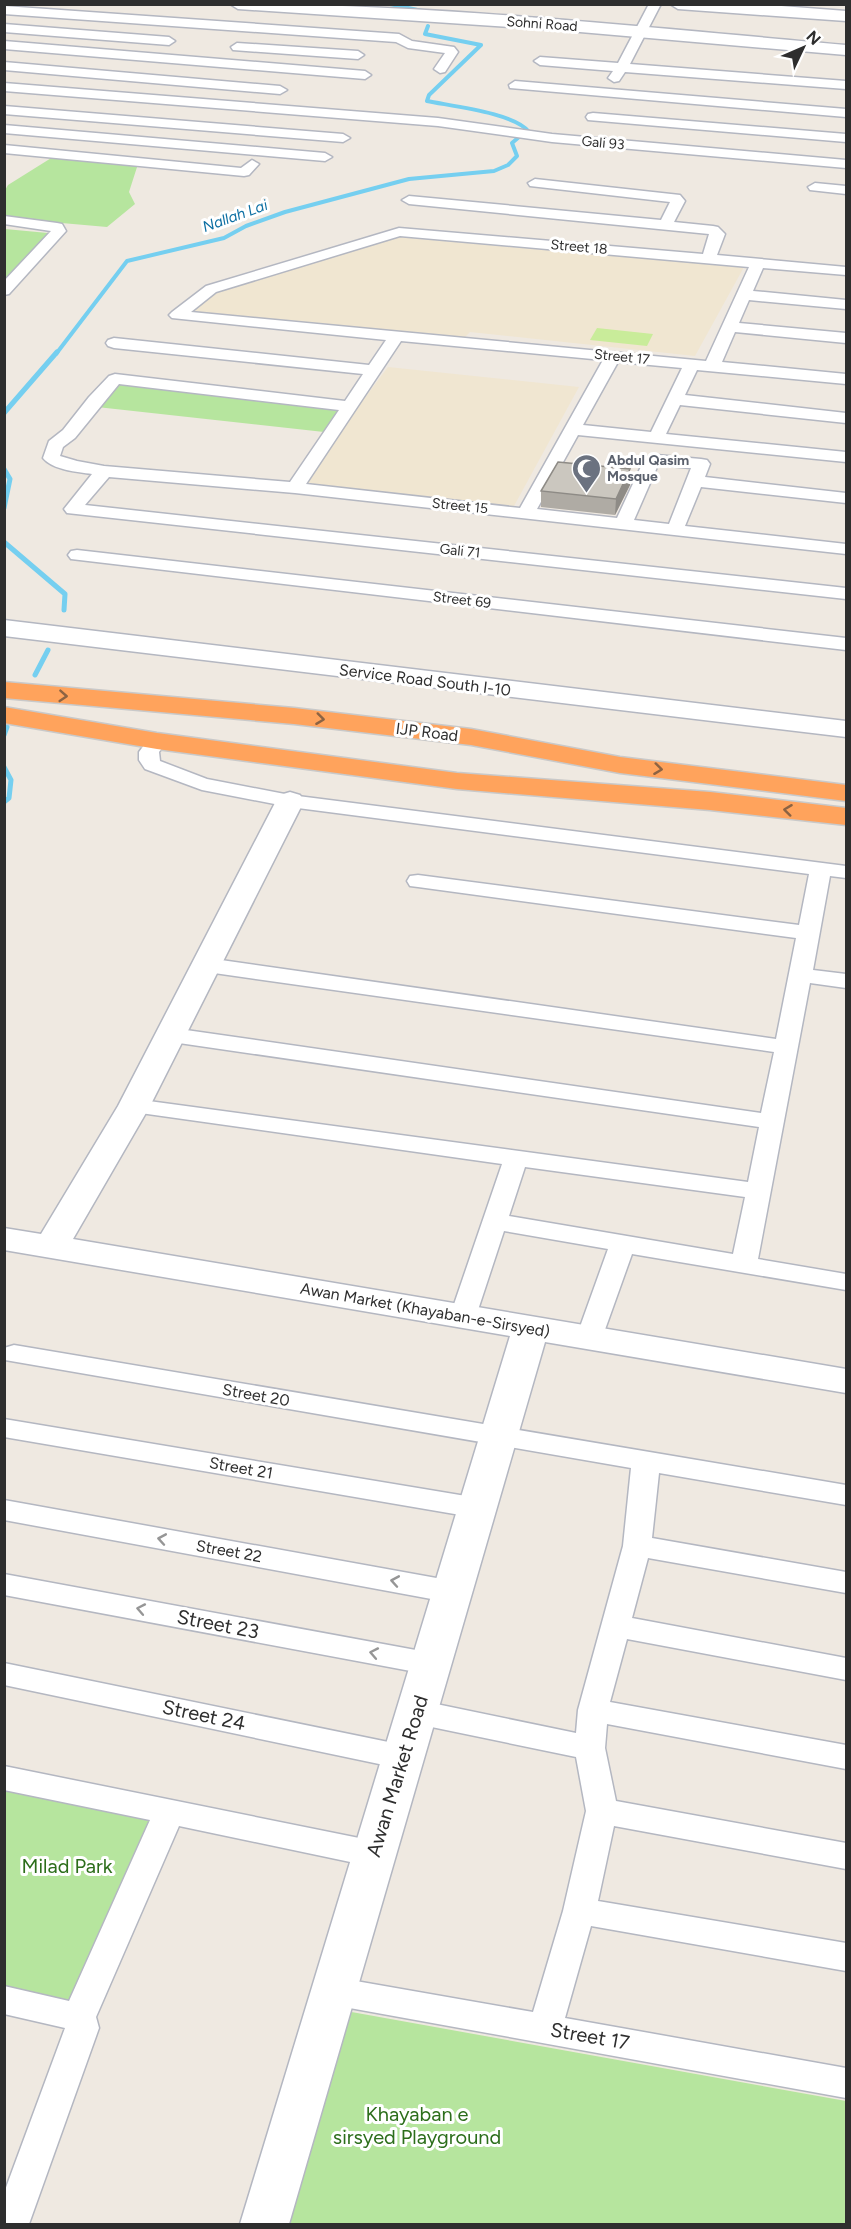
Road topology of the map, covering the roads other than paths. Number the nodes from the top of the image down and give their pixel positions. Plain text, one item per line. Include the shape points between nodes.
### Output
1 (238, 4) edge
2 (655, 4) edge
3 (678, 4) edge
4 (770, 7) edge
5 (4, 10) edge
6 (846, 16) edge
7 (4, 28) edge
8 (253, 28) junction
9 (640, 32) junction
10 (169, 41) dead end
11 (4, 45) edge
12 (237, 47) junction
13 (846, 50) edge
14 (358, 55) dead end
15 (540, 61) dead end
16 (221, 64) junction
17 (4, 66) edge
18 (622, 67) junction
19 (440, 69) dead end
20 (365, 75) dead end
21 (515, 85) dead end
22 (846, 85) edge
23 (4, 87) edge
24 (280, 90) dead end
25 (603, 93) junction
26 (4, 110) edge
27 (846, 113) edge
28 (593, 117) dead end
29 (4, 129) edge
30 (343, 138) dead end
31 (846, 138) edge
32 (4, 149) edge
33 (325, 157) dead end
34 (846, 164) edge
35 (536, 183) dead end
36 (815, 187) dead end
37 (230, 188) dead end
38 (846, 190) edge
39 (408, 200) dead end
40 (4, 220) edge
41 (666, 224) junction
42 (709, 258) junction
43 (758, 262) junction
44 (846, 271) edge
45 (4, 291) edge
46 (743, 296) junction
47 (846, 305) edge
48 (177, 315) joint
49 (729, 327) junction
50 (397, 335) junction
51 (846, 338) edge
52 (114, 344) dead end
53 (613, 356) junction
54 (692, 364) junction
55 (712, 366) junction
56 (374, 370) junction
57 (846, 379) edge
58 (675, 399) junction
59 (350, 406) junction
60 (846, 418) edge
61 (572, 429) junction
62 (656, 438) junction
63 (709, 443) junction
64 (846, 457) edge
65 (701, 464) junction
66 (104, 471) junction
67 (694, 481) junction
68 (295, 488) junction
69 (846, 498) edge
70 (525, 513) junction
71 (623, 524) junction
72 (675, 530) junction
73 (846, 549) edge
74 (77, 555) dead end
75 (846, 594) edge
76 (4, 628) edge
77 (846, 644) edge
78 (4, 690) edge
79 (111, 699) junction
80 (4, 715) edge
81 (846, 729) edge
82 (157, 741) junction
83 (620, 765) junction
84 (601, 791) junction
85 (846, 793) edge
86 (290, 801) junction
87 (846, 818) edge
88 (821, 869) junction
89 (846, 872) edge
90 (418, 881) dead end
91 (808, 933) junction
92 (207, 965) junction
93 (800, 975) junction
94 (846, 981) edge
95 (172, 1035) junction
96 (786, 1047) junction
97 (134, 1106) junction
98 (772, 1122) junction
99 (516, 1158) junction
100 (758, 1191) junction
101 (495, 1222) junction
102 (4, 1239) edge
103 (622, 1243) junction
104 (51, 1247) junction
105 (744, 1264) junction
106 (846, 1282) edge
107 (463, 1316) junction
108 (531, 1328) junction
109 (589, 1338) junction
110 (8, 1359) edge
111 (846, 1381) edge
112 (4, 1428) edge
113 (499, 1437) junction
114 (646, 1461) junction
115 (846, 1495) edge
116 (477, 1508) junction
117 (4, 1510) edge
118 (637, 1546) junction
119 (846, 1583) edge
120 (4, 1584) edge
121 (453, 1592) junction
122 (617, 1626) junction
123 (432, 1664) junction
124 (846, 1669) edge
125 (4, 1674) edge
126 (593, 1710) junction
127 (417, 1712) junction
128 (590, 1748) junction
129 (403, 1757) junction
130 (846, 1757) edge
131 (4, 1778) edge
132 (602, 1811) junction
133 (170, 1812) junction
134 (374, 1854) junction
135 (846, 1856) edge
136 (579, 1911) junction
137 (846, 1957) edge
138 (333, 1991) junction
139 (4, 2000) edge
140 (80, 2017) junction
141 (545, 2028) junction
142 (846, 2083) edge
143 (11, 2224) edge
144 (264, 2224) edge

1 - 9 street, Sohni Road
2 - 9 street
3 - 4 street
4 - 6 street
5 - 8 street
7 - 10 street
8 - 12 street
8 - 19 street via 399,38 408,44 450,50
9 - 13 street, Sohni Road
9 - 18 street
11 - 16 street
12 - 14 street
12 - 16 street
15 - 18 street
16 - 20 street
17 - 24 street
18 - 22 street
18 - 25 street
21 - 25 street
23 - 34 street, Gali 93 via 438,122 552,138
25 - 27 street
26 - 30 street
28 - 31 street
29 - 33 street
32 - 37 street via 248,168
35 - 41 street via 675,198 678,201
36 - 38 street
39 - 41 street
40 - 45 street via 46,224 58,231
41 - 42 street via 717,231
42 - 43 street, Street 18
42 - 48 street, Street 18 via 399,232 212,289
43 - 44 street, Street 18
43 - 46 street
46 - 47 street
46 - 49 street
48 - 50 street, Street 17
49 - 51 street
49 - 55 street
50 - 53 street, Street 17
50 - 56 street
52 - 56 street
53 - 54 street, Street 17
53 - 61 street
54 - 55 street, Street 17
54 - 58 street
55 - 57 street, Street 17
56 - 59 street
58 - 60 street
58 - 62 street
59 - 66 street, Street 15 via 115,379 51,454 51,458 74,466
59 - 68 street
61 - 62 street
61 - 70 street
62 - 63 street
63 - 64 street
63 - 65 street
65 - 67 street
65 - 71 street via 651,462
66 - 68 street, Street 15
66 - 75 street, Gali 71 via 73,509
67 - 69 street
67 - 72 street
68 - 70 street, Street 15
70 - 71 street, Street 15
71 - 72 street, Street 15
72 - 73 street, Street 15
74 - 77 street, Street 69
76 - 81 street, Service Road South I-10
78 -> 79 highway, IJP Road
79 - 82 highway via 155,715 290,732 292,737 284,743 225,736
79 -> 83 highway, IJP Road via 471,737
80 - 82 highway
82 - 84 highway via 457,781
82 - 86 street via 149,752 148,760 153,765 201,784
83 - 84 highway via 560,764 383,744 375,749 379,754 551,776
83 -> 85 highway, IJP Road
87 -> 84 highway
86 - 88 street
86 - 92 street
88 - 89 street
88 - 91 street
90 - 91 street
91 - 93 street
92 - 95 street
92 - 96 street
93 - 94 street
93 - 96 street
95 - 97 street
95 - 98 street
96 - 98 street
97 - 99 street
97 - 104 street
98 - 100 street
99 - 100 street
99 - 101 street
100 - 105 street
101 - 103 street
101 - 107 street
102 - 104 street, Awan Market (Khayaban-e-Sirsyed)
103 - 105 street
103 - 109 street
104 - 107 street, Awan Market (Khayaban-e-Sirsyed)
105 - 106 street
107 - 108 street, Awan Market (Khayaban-e-Sirsyed)
108 - 109 street, Awan Market (Khayaban-e-Sirsyed)
108 - 113 street, Awan Market Road
109 - 111 street, Awan Market (Khayaban-e-Sirsyed)
110 - 113 street, Street 20
112 - 116 street, Street 21
113 - 114 street, Street 20
113 - 116 street, Awan Market Road
114 - 115 street, Street 20
114 - 118 street
116 - 121 street, Awan Market Road
121 -> 117 street, Street 22
118 - 119 street
118 - 122 street
123 -> 120 street, Street 23
121 - 123 street, Awan Market Road
122 - 124 street
122 - 126 street
123 - 127 street, Awan Market Road
125 - 129 street, Street 24
126 - 128 street
126 - 130 street
127 - 128 street
127 - 129 street, Awan Market Road
128 - 132 street
129 - 134 street, Awan Market Road
131 - 133 street
132 - 135 street
132 - 136 street
133 - 134 street
133 - 140 street
134 - 138 street, Awan Market Road
136 - 137 street
136 - 141 street
138 - 141 street, Street 17
138 - 144 street, Awan Market Road
139 - 140 street
140 - 143 street via 82,2028
141 - 142 street, Street 17

